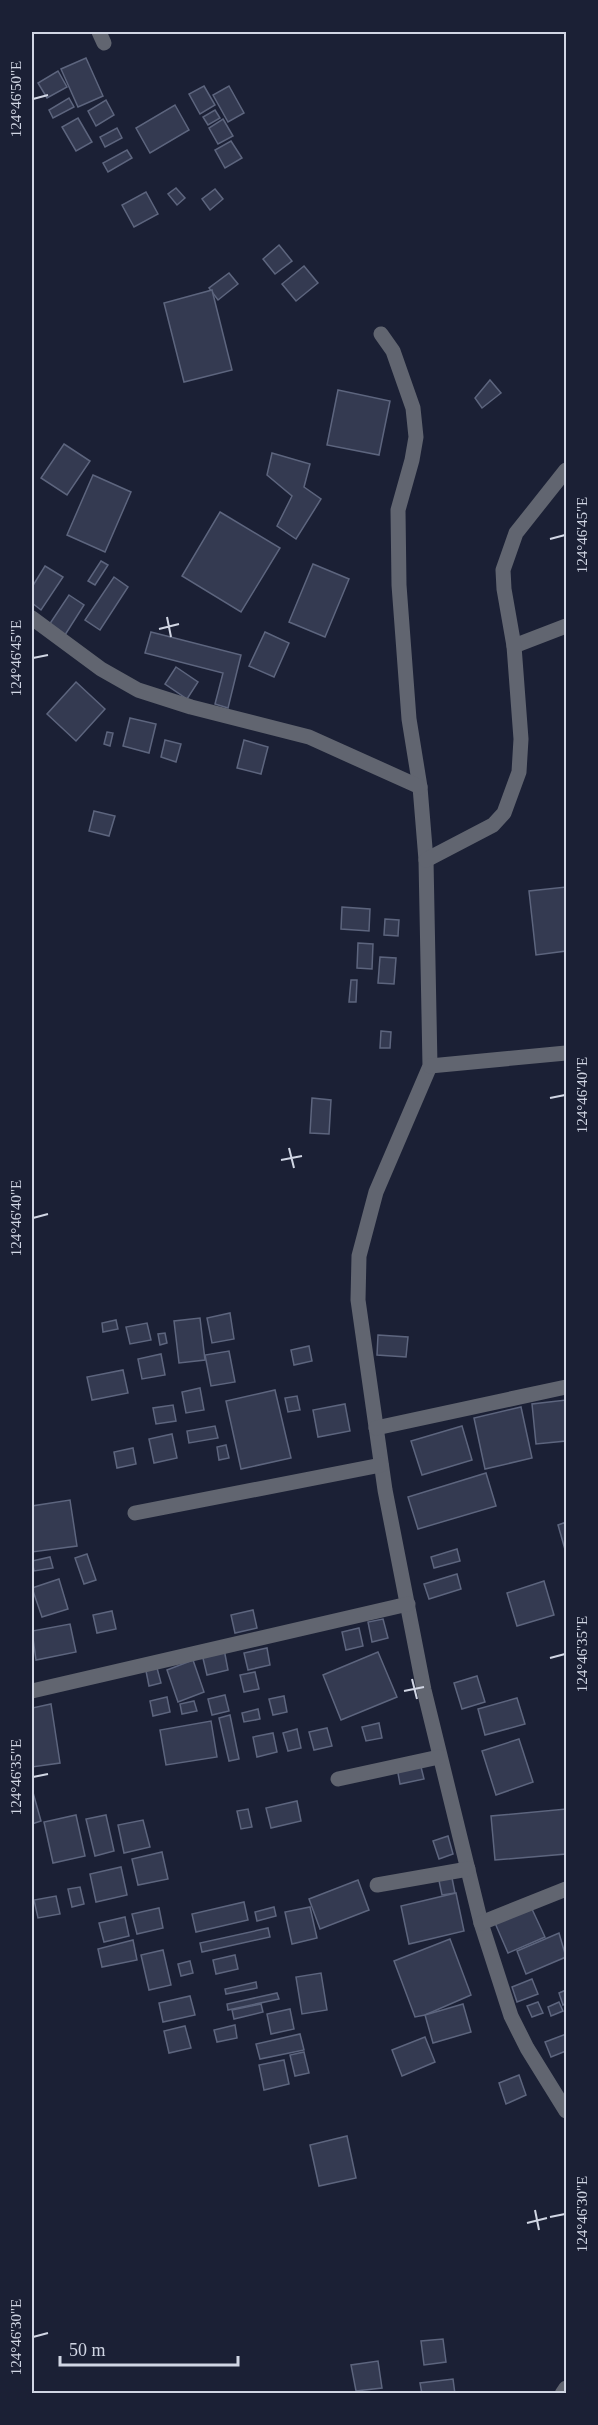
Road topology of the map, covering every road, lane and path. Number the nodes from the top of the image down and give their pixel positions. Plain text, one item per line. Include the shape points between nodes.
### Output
1 (381, 334) dead end
2 (567, 470) edge
3 (32, 618) edge
4 (567, 626) edge
5 (514, 646) junction
6 (420, 787) junction
7 (426, 860) junction
8 (567, 1053) edge
9 (430, 1066) junction
10 (567, 1387) edge
11 (376, 1428) junction
12 (381, 1465) junction
13 (135, 1513) dead end
14 (408, 1604) junction
15 (32, 1691) edge
16 (439, 1757) junction
17 (338, 1779) dead end
18 (468, 1869) junction
19 (377, 1885) dead end
20 (567, 1889) edge
21 (481, 1923) junction
22 (567, 2111) edge
23 (567, 2388) edge
24 (562, 2394) edge

1 - 6 street via 393,351 413,408 416,437 398,510 409,719
2 - 5 street via 516,533 503,570
3 - 6 street via 101,669 138,690 309,736
4 - 5 street
5 - 7 street via 521,740 519,771 504,813 493,825
6 - 7 street
7 - 9 street
8 - 9 street
9 - 11 street via 376,1192 359,1256 358,1300
10 - 11 street
11 - 12 street
12 - 13 street
12 - 14 street
14 - 15 street
14 - 16 street
16 - 17 street
16 - 18 street
18 - 19 street
18 - 21 street
20 - 21 street
21 - 22 street via 511,2016
23 - 24 street

